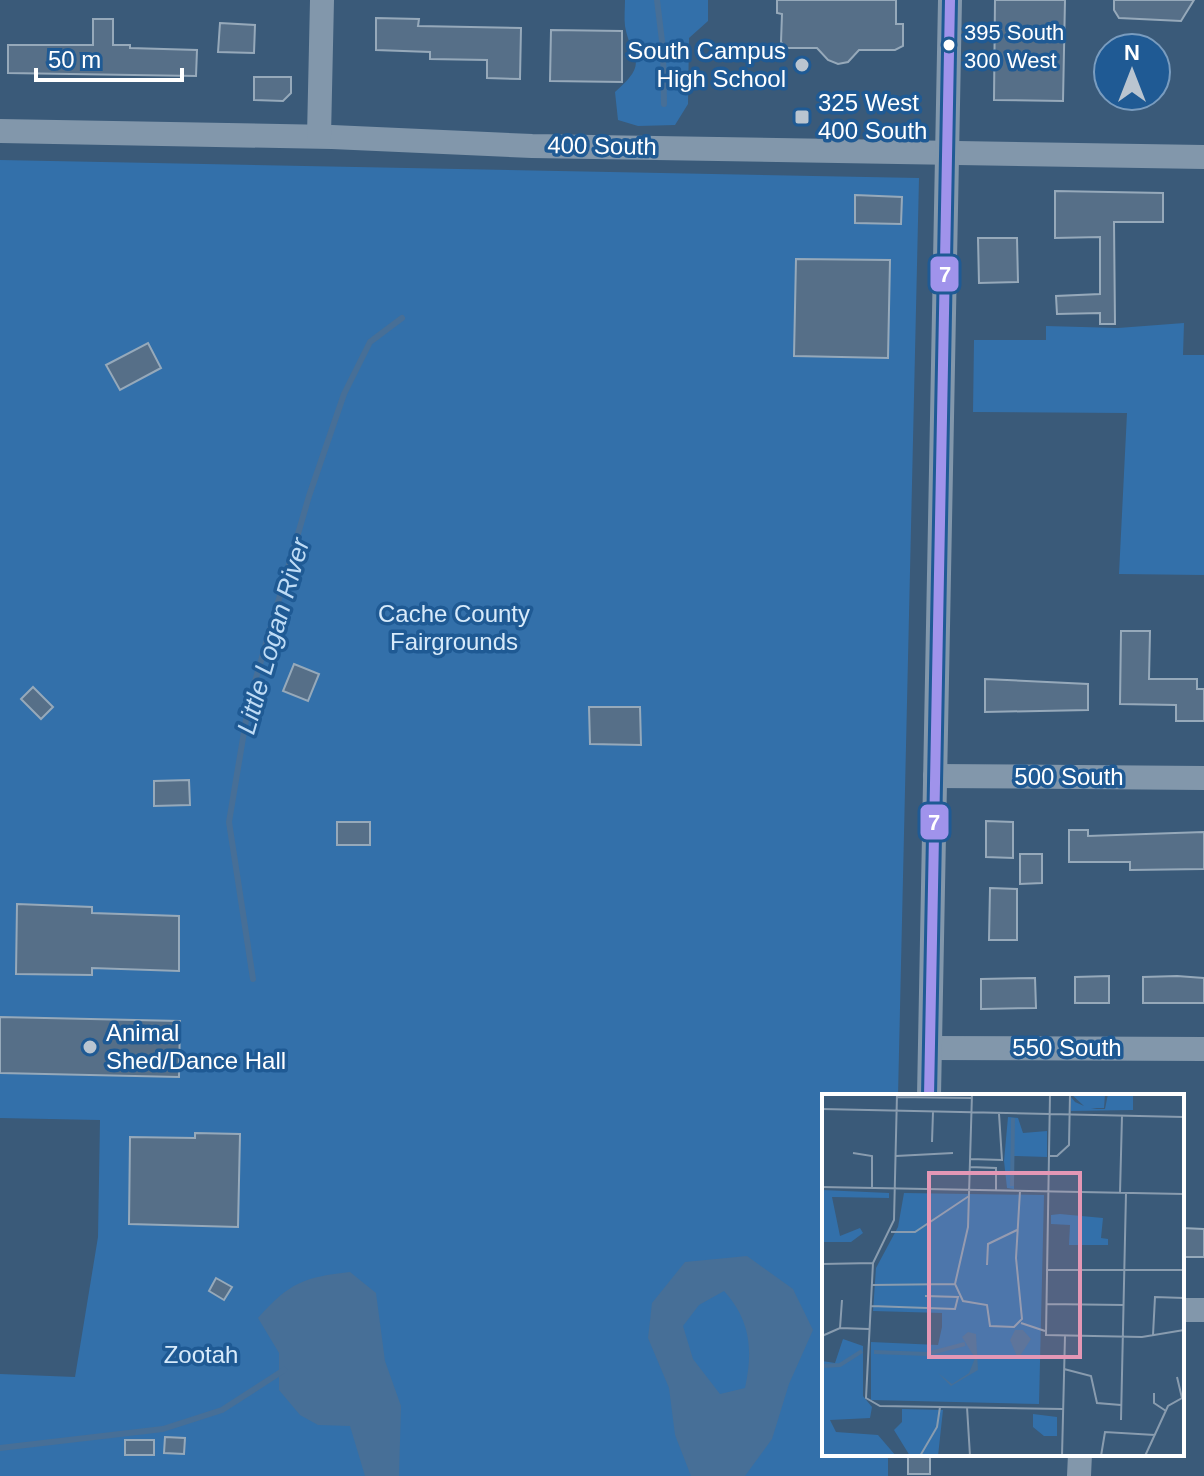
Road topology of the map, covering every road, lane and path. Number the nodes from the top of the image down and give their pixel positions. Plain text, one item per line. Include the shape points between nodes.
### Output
1 (322, 0) edge
2 (950, 0) edge
3 (0, 131) edge
4 (319, 136) junction
5 (947, 152) junction
6 (1204, 157) edge
7 (935, 776) junction
8 (1204, 778) edge
9 (930, 1048) junction
10 (1204, 1049) edge
11 (929, 1094) edge
12 (1080, 1456) edge
13 (1079, 1476) edge

1 - 4 street
2 - 5 street
3 - 4 street, 400 South
4 - 5 street, 400 South via 532,146
5 - 6 street, 400 South
5 - 7 street
7 - 8 street, 500 South
7 - 9 street
9 - 10 street, 550 South
9 - 11 street
12 - 13 street

